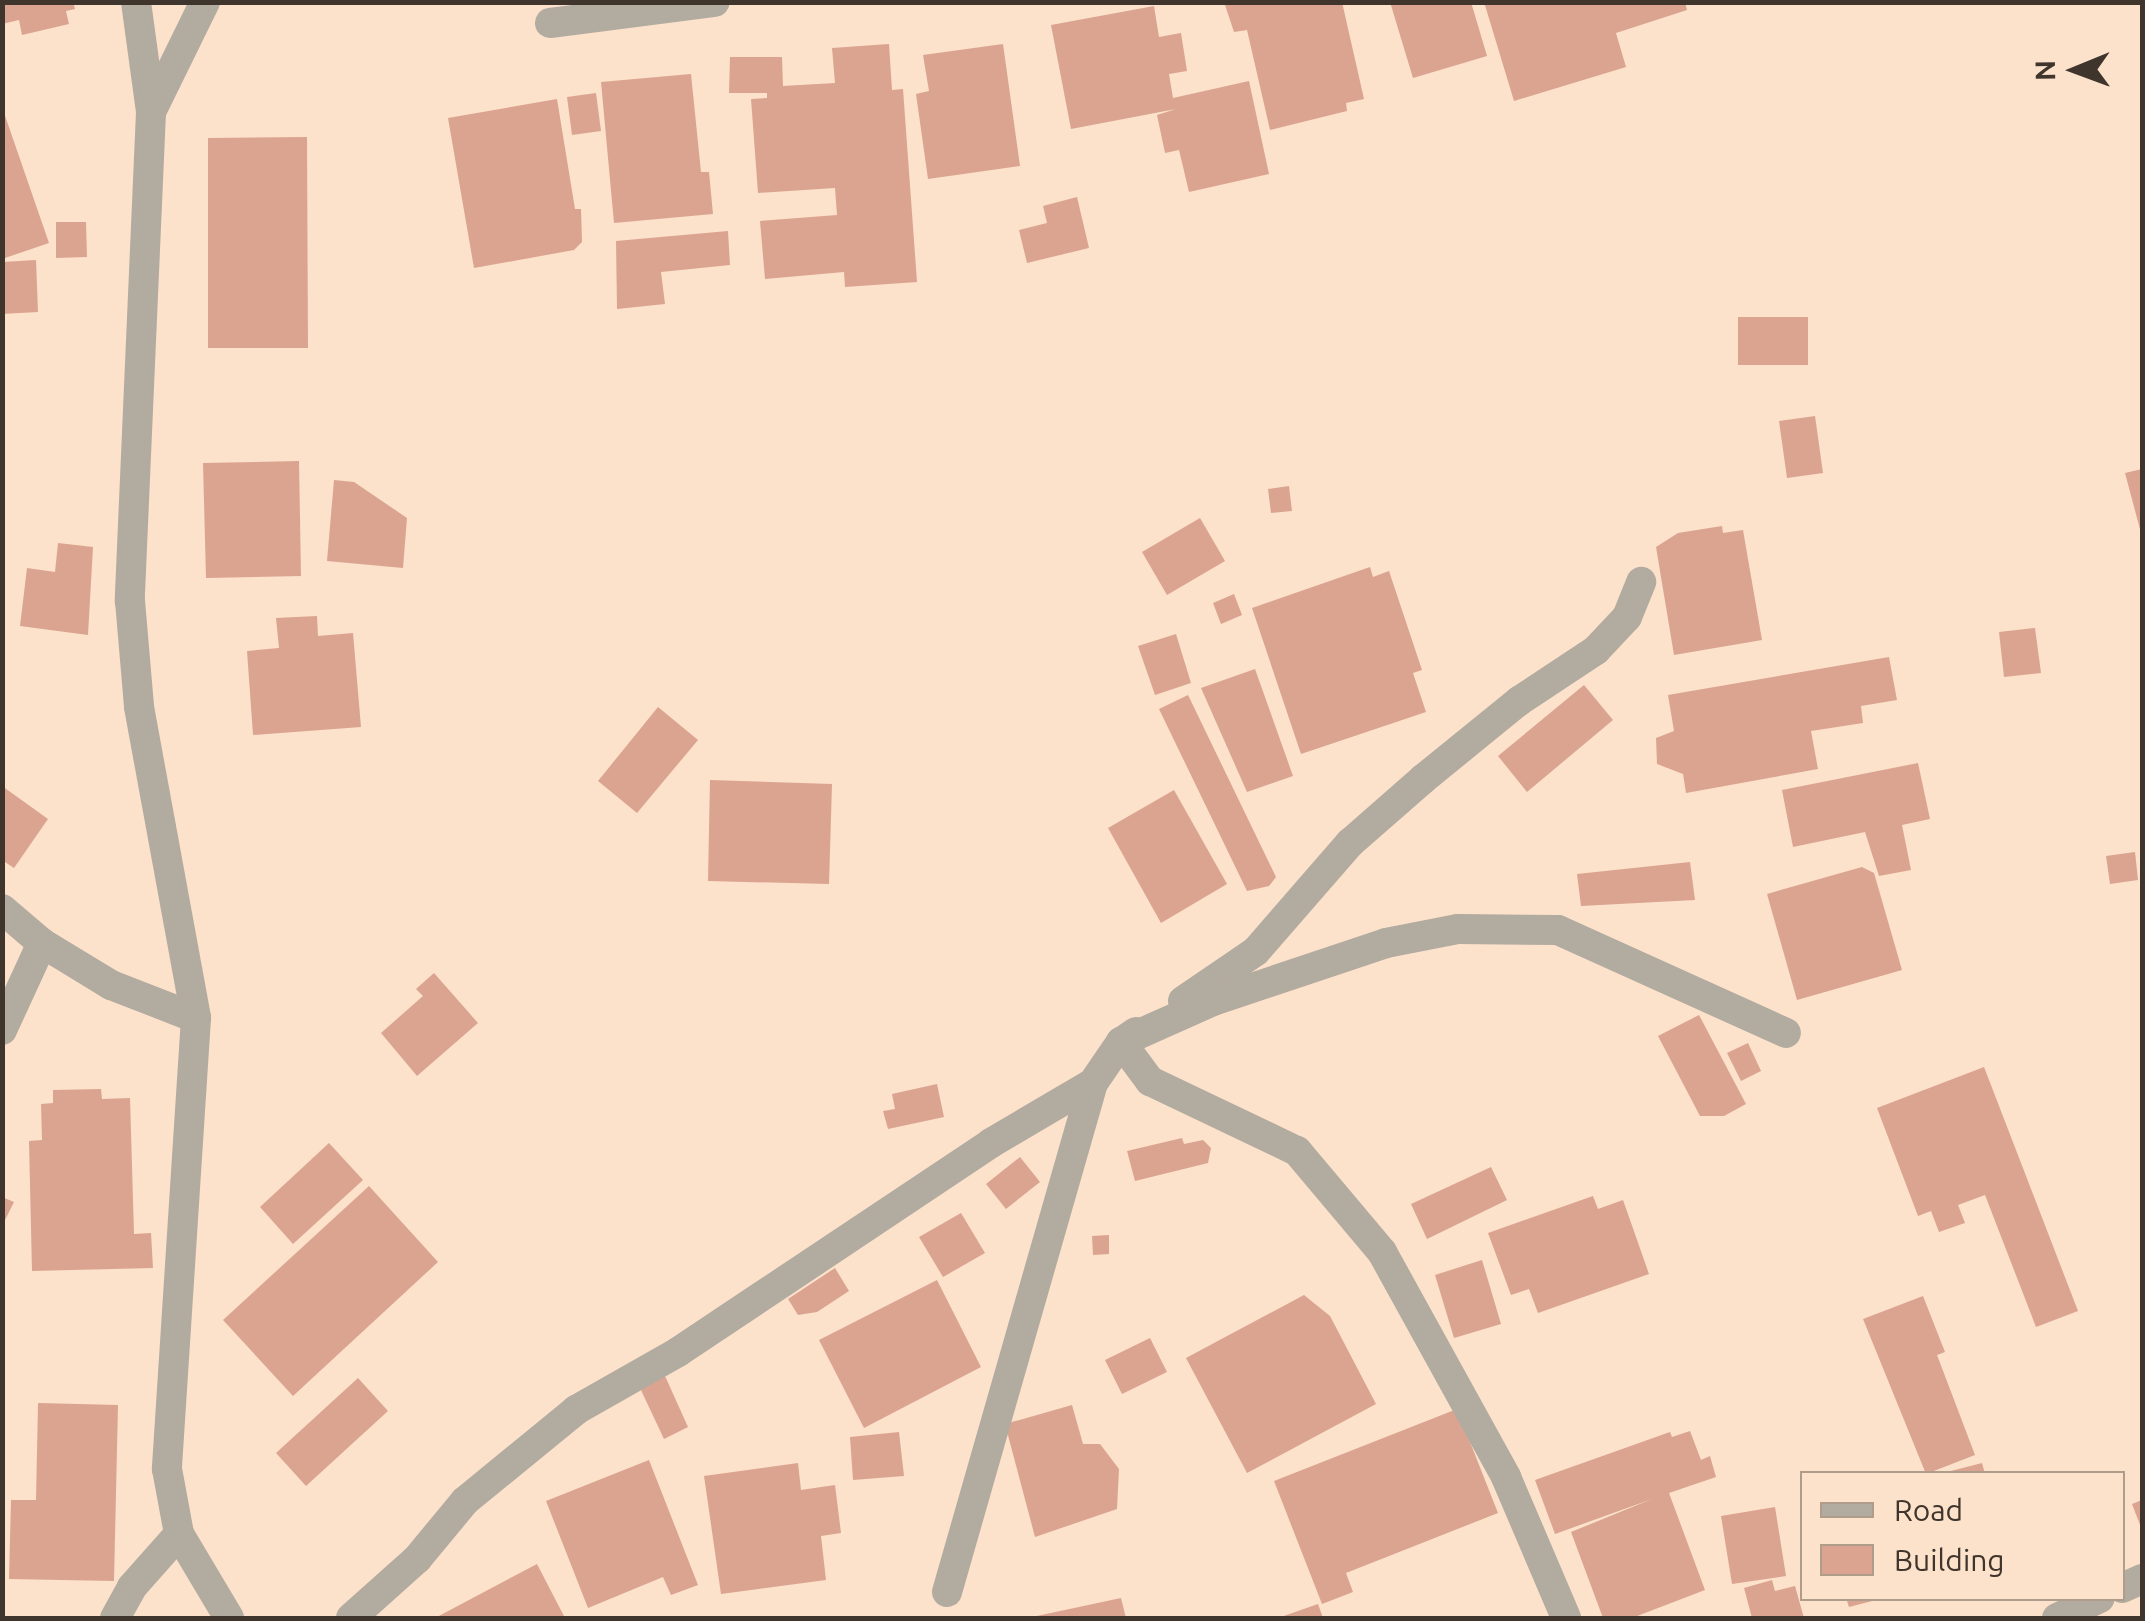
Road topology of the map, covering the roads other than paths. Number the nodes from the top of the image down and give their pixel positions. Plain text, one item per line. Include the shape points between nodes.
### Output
1 (136, 2) edge
2 (205, 2) edge
3 (715, 2) edge
4 (550, 23) dead end
5 (150, 112) junction
6 (1641, 582) dead end
7 (2, 909) edge
8 (42, 943) junction
9 (196, 1018) junction
10 (2, 1030) edge
11 (1786, 1033) dead end
12 (1122, 1042) junction
13 (1094, 1083) junction
14 (180, 1534) junction
15 (947, 1592) dead end
16 (2094, 1601) edge
17 (114, 1618) edge
18 (229, 1618) edge
19 (352, 1618) edge
20 (1566, 1618) edge
21 (2057, 1618) edge

1 - 5 street
2 - 5 street
3 - 4 street
5 - 9 street via 130,601 139,707
6 - 12 street via 1627,616 1596,650 1519,701 1350,843 1256,951
7 - 8 street
8 - 9 street via 110,985
8 - 10 street
9 - 14 street via 168,1405 168,1469
11 - 12 street via 1558,930 1458,929 1386,944 1212,1002
12 - 13 street
12 - 20 street via 1150,1081 1297,1151 1382,1252 1506,1477
13 - 15 street
13 - 19 street via 991,1143 678,1352 576,1410 466,1500 417,1558
14 - 17 street
14 - 18 street
16 - 21 street

